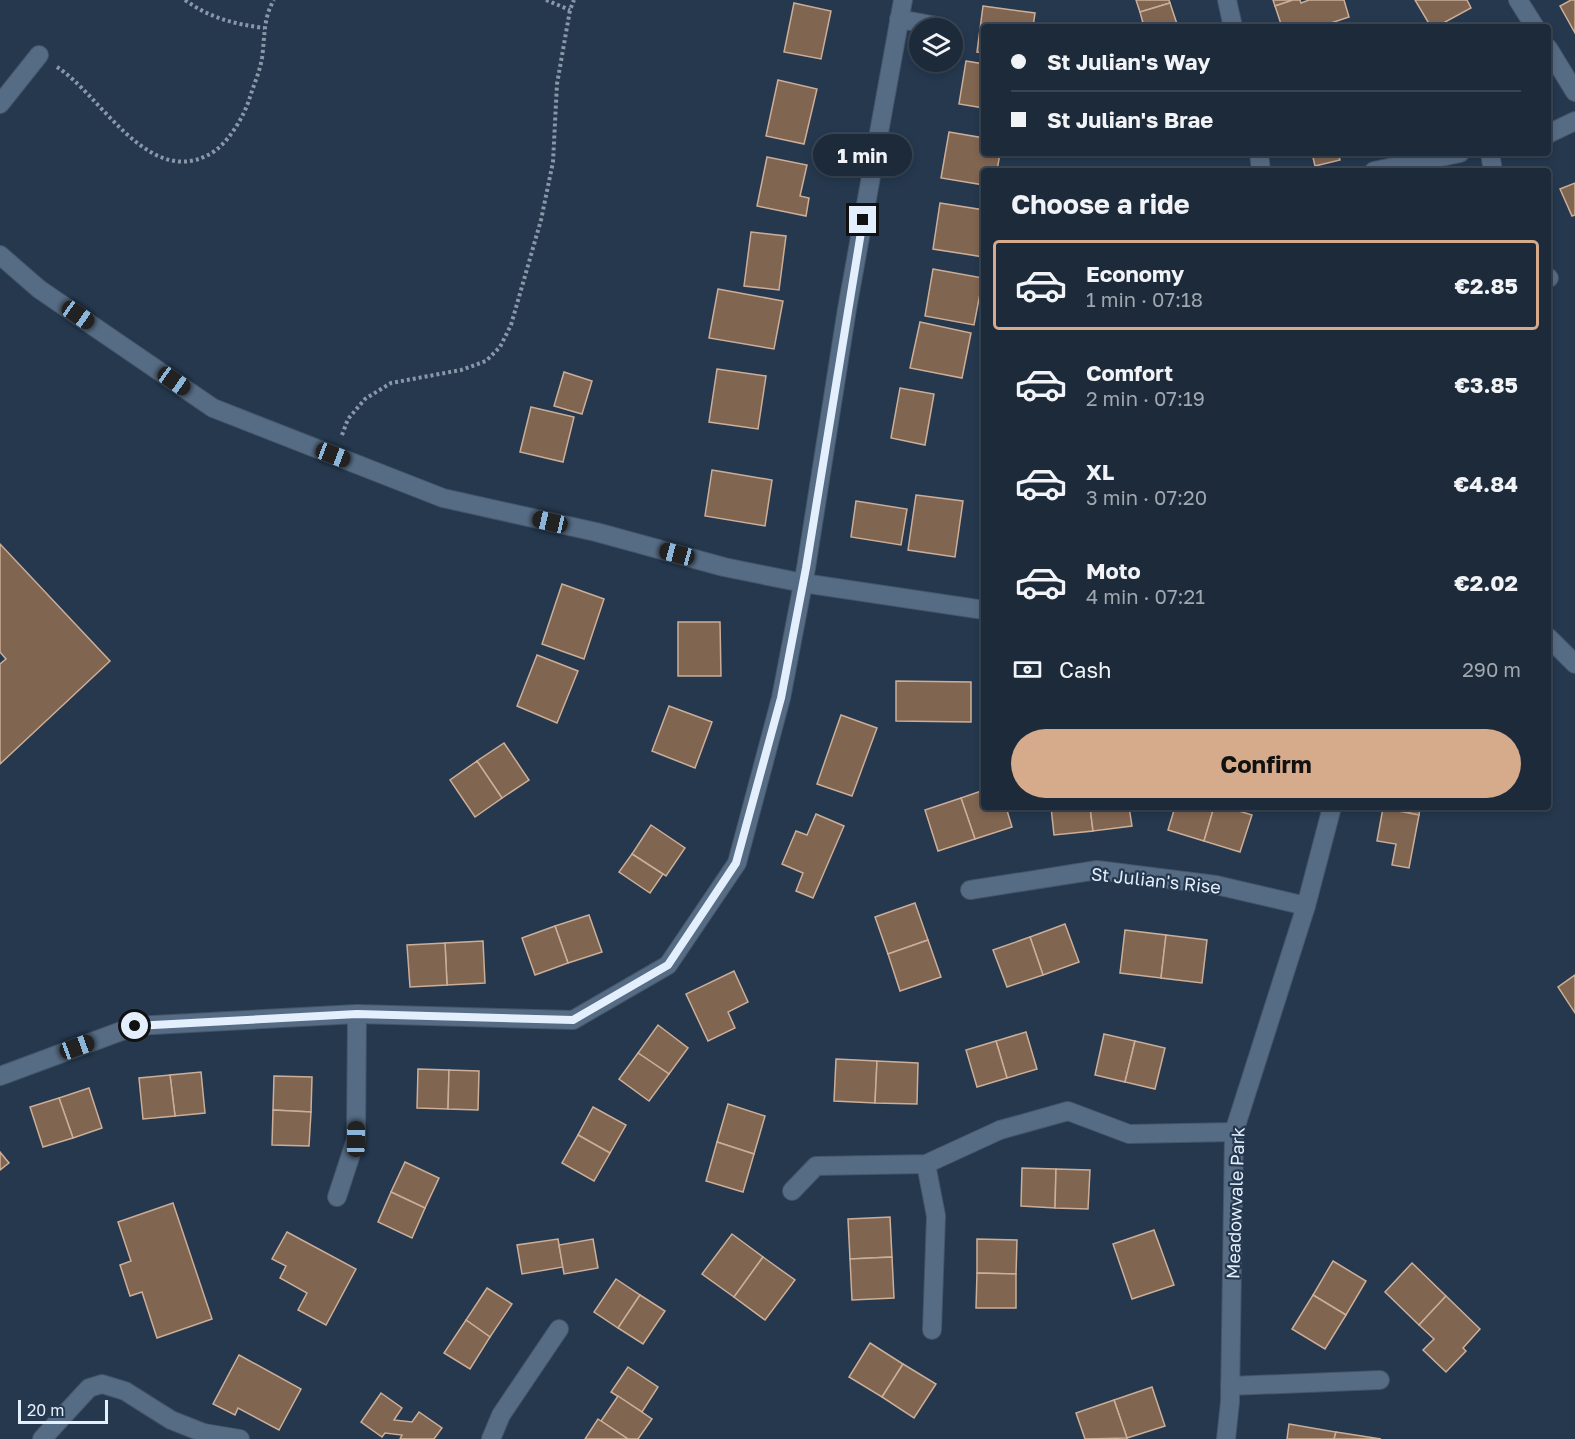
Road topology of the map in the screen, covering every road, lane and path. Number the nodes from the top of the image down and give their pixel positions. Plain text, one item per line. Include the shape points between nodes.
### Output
1 (185, 0) edge
2 (274, 0) edge
3 (546, 0) edge
4 (574, 0) edge
5 (903, 0) edge
6 (1227, 0) edge
7 (1518, 0) edge
8 (570, 10) junction
9 (899, 19) junction
10 (909, 21) edge
11 (1232, 24) edge
12 (1533, 24) edge
13 (264, 28) junction
14 (1551, 53) edge
15 (39, 55) joint
16 (1575, 92) edge
17 (0, 104) edge
18 (1575, 121) edge
19 (1551, 133) edge
20 (1446, 156) edge
21 (1388, 168) edge
22 (2, 260) edge
23 (333, 455) junction
24 (803, 583) junction
25 (981, 610) edge
26 (1551, 640) edge
27 (1575, 664) edge
28 (1331, 810) edge
29 (970, 890) dead end
30 (1306, 906) junction
31 (357, 1014) junction
32 (0, 1076) edge
33 (1234, 1131) junction
34 (926, 1164) junction
35 (792, 1191) dead end
36 (338, 1197) dead end
37 (559, 1329) dead end
38 (932, 1330) dead end
39 (1380, 1380) dead end
40 (1230, 1386) junction
41 (42, 1439) edge
42 (240, 1439) edge
43 (491, 1439) edge
44 (1226, 1439) edge

1 - 13 path via 231,23
2 - 13 path
3 - 8 path
4 - 8 path
5 - 9 street
6 - 11 street
7 - 12 street
8 - 23 path via 557,84 553,162 541,220 500,347 486,361 461,370 391,383 365,399 348,419
9 - 10 street
9 - 24 street
13 - 15 path via 262,60 248,103 215,152 195,162 177,163 151,153 109,118 75,78
14 - 16 street
15 - 17 street
18 - 19 street
20 - 21 street
22 - 23 street via 213,408
23 - 24 street via 442,498
24 - 25 street
24 - 31 street via 781,698 736,863 668,965 573,1020
26 - 27 street
28 - 30 street, Meadowvale Park
29 - 30 street, St Julian's Rise via 1097,870 1216,885
30 - 33 street, Meadowvale Park
31 - 32 street via 135,1026
31 - 36 street via 356,1139
33 - 34 street via 1129,1134 1068,1111 1000,1130
33 - 40 street, Meadowvale Park
34 - 35 street via 816,1166
34 - 38 street via 936,1216
37 - 43 street via 501,1415
39 - 40 street
40 - 44 street, Meadowvale Park
41 - 42 street via 88,1388 102,1384 126,1391 171,1420 204,1433

